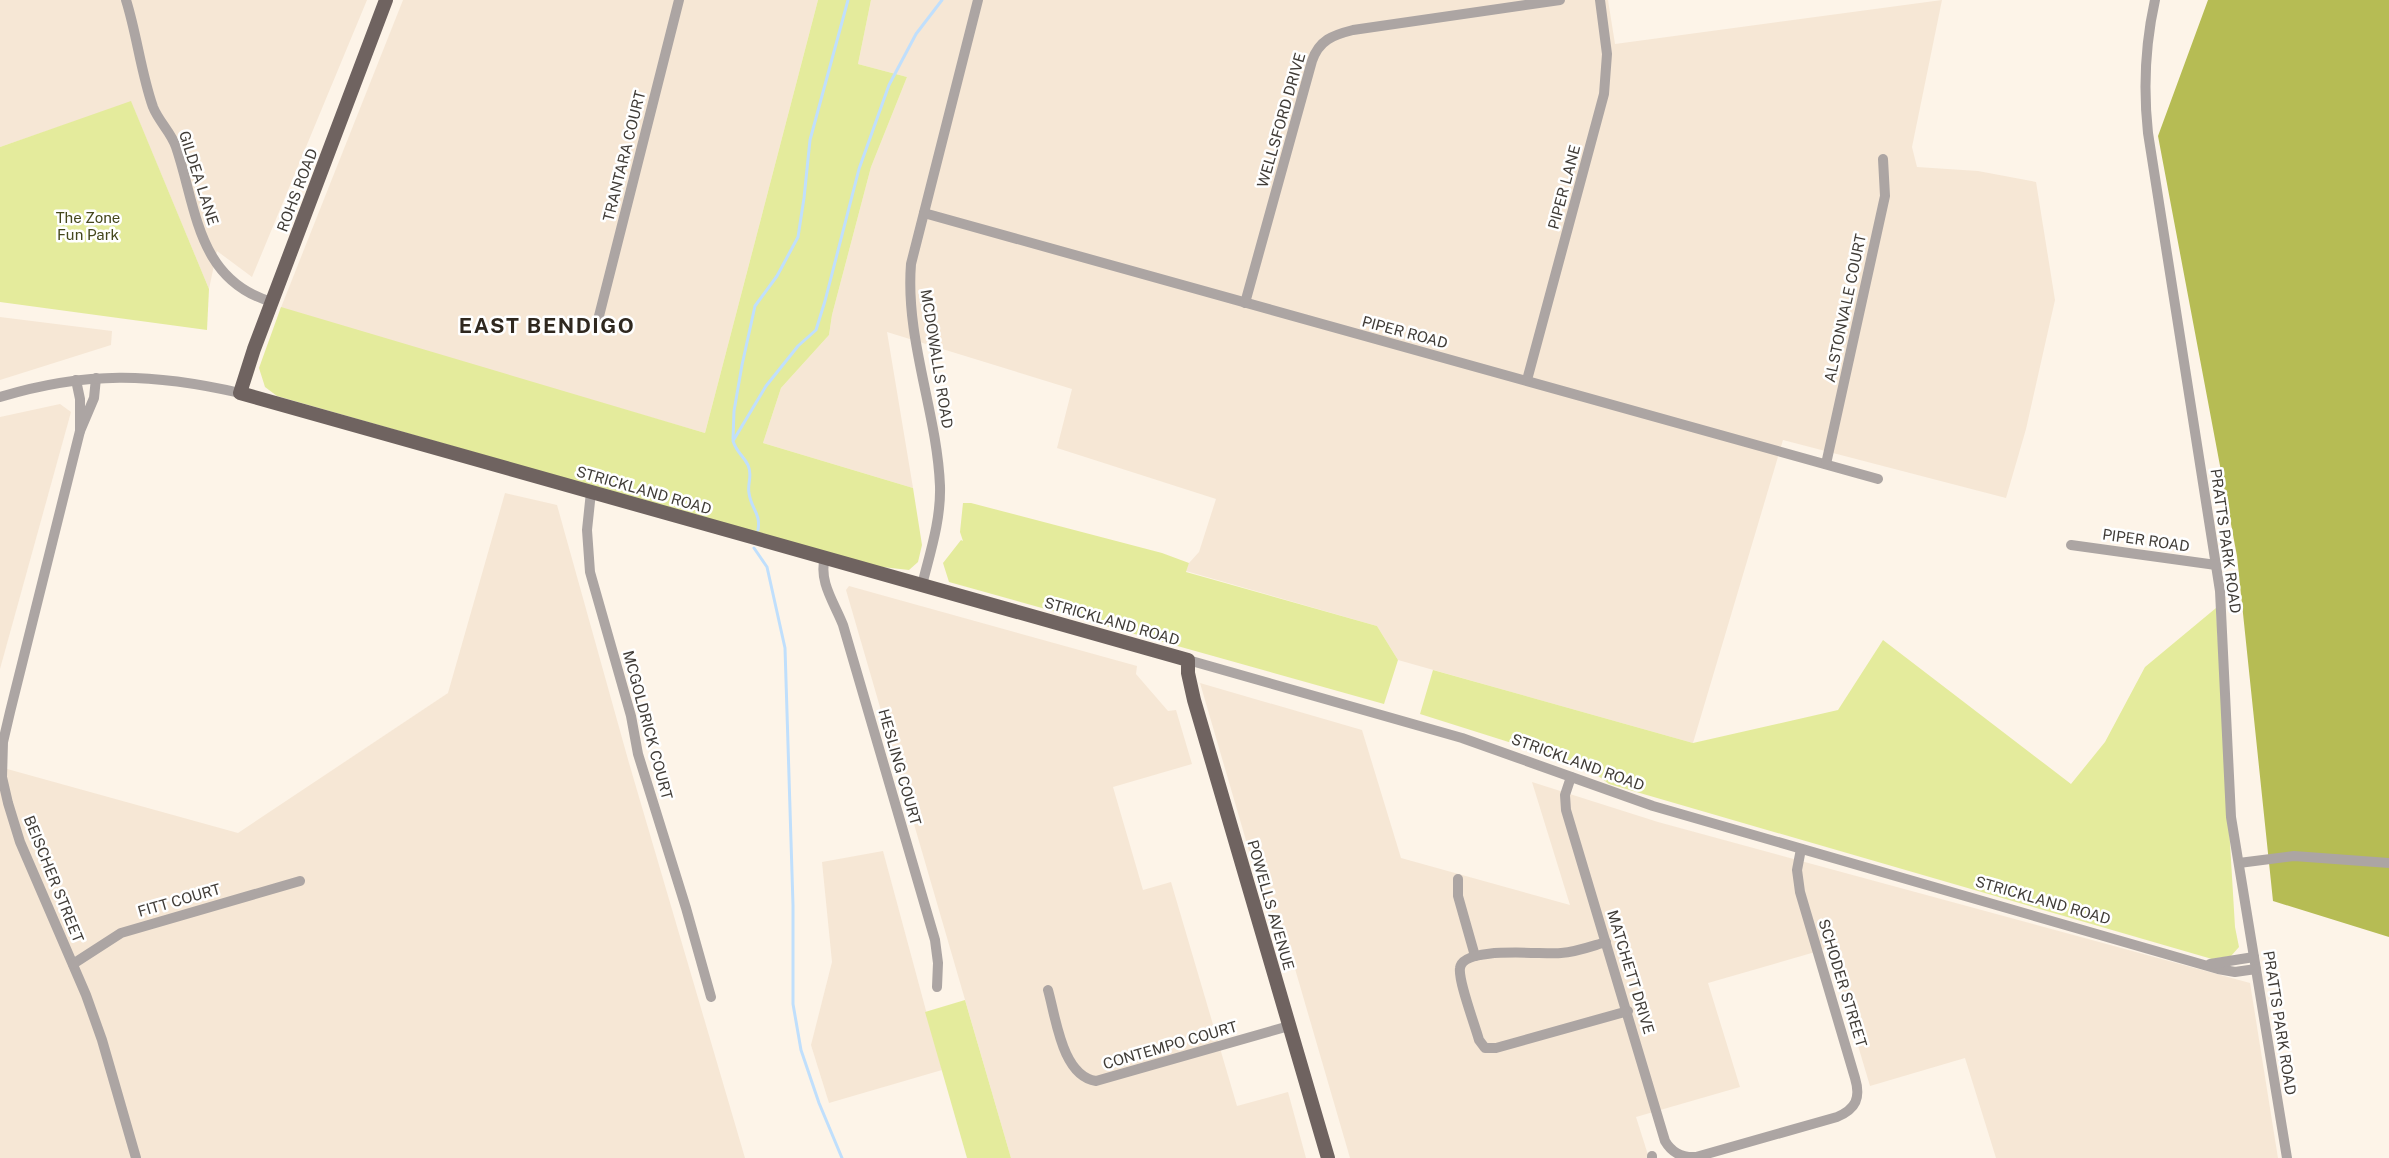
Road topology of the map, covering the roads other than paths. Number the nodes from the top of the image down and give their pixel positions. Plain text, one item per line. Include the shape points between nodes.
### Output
1 (126, 0) edge
2 (386, 0) edge
3 (678, 0) edge
4 (978, 0) edge
5 (1560, 0) edge
6 (1600, 0) edge
7 (2155, 0) edge
8 (1883, 159) dead end
9 (924, 213) junction
10 (272, 302) junction
11 (1245, 303) junction
12 (598, 320) dead end
13 (96, 378) junction
14 (76, 380) junction
15 (1527, 380) junction
16 (240, 393) junction
17 (0, 397) edge
18 (80, 431) junction
19 (1826, 464) junction
20 (1878, 479) dead end
21 (591, 492) junction
22 (2071, 545) dead end
23 (825, 558) junction
24 (2216, 564) junction
25 (922, 585) junction
26 (1188, 660) junction
27 (1571, 777) junction
28 (1801, 849) junction
29 (2239, 863) junction
30 (2389, 863) edge
31 (1458, 879) dead end
32 (300, 881) dead end
33 (1606, 942) junction
34 (1475, 956) junction
35 (2254, 957) junction
36 (73, 964) junction
37 (2205, 964) junction
38 (2256, 969) junction
39 (937, 987) dead end
40 (1048, 990) dead end
41 (711, 997) dead end
42 (1628, 1011) junction
43 (1290, 1026) junction
44 (1696, 1157) edge
45 (136, 1158) edge
46 (1328, 1158) edge
47 (2287, 1158) edge

1 - 10 street, GILDEA LANE via 154,109 174,142 209,254 235,284
2 - 10 main road, ROHS ROAD
3 - 12 street, TRANTARA COURT
4 - 9 street, MCDOWALLS ROAD
5 - 11 street, WELLSFORD DRIVE via 1353,30 1328,37 1320,44
6 - 15 street, PIPER LANE via 1607,54 1604,94
7 - 24 street, PRATTS PARK ROAD via 2145,74 2148,133
8 - 19 street, ALSTONVALE COURT via 1885,196
9 - 11 street, PIPER ROAD
9 - 25 street, MCDOWALLS ROAD via 913,252 910,291 940,488 936,527
10 - 16 main road, ROHS ROAD
11 - 15 street, PIPER ROAD
13 - 14 street, STRICKLAND ROAD
13 - 16 street, STRICKLAND ROAD via 174,380
13 - 18 street, BEISCHER STREET via 94,398
14 - 17 street, STRICKLAND ROAD
14 - 18 street, BEISCHER STREET
15 - 19 street, PIPER ROAD
16 - 21 main road, STRICKLAND ROAD
18 - 36 street, BEISCHER STREET via 3,742 2,777 20,842
19 - 20 street, PIPER ROAD
21 - 23 main road, STRICKLAND ROAD
21 - 41 street, MCGOLDRICK COURT via 591,572 638,754
22 - 24 street, PIPER ROAD
23 - 25 main road, STRICKLAND ROAD
23 - 39 street, HESLING COURT via 825,585 843,625 935,940
24 - 29 street, PRATTS PARK ROAD via 2231,816
25 - 26 main road, STRICKLAND ROAD
26 - 27 street, STRICKLAND ROAD via 1469,741
26 - 43 main road, POWELLS AVENUE via 1194,700
27 - 28 street, STRICKLAND ROAD via 1633,800
27 - 33 street, MATCHETT DRIVE via 1565,795 1566,810
28 - 37 street, STRICKLAND ROAD
28 - 44 street, SCHODER STREET via 1797,862 1800,892 1858,1092 1854,1107 1837,1117
29 - 30 street via 2294,856
29 - 35 street, PRATTS PARK ROAD
31 - 34 street via 1458,896
32 - 36 street, FITT COURT via 121,933
33 - 34 street via 1564,953
33 - 42 street, MATCHETT DRIVE
34 - 42 street via 1462,963 1460,972 1479,1040 1485,1048
35 - 37 street, STRICKLAND ROAD
35 - 38 street, PRATTS PARK ROAD
36 - 45 street, BEISCHER STREET via 102,1040
37 - 38 street, STRICKLAND ROAD via 2235,972
38 - 47 street, PRATTS PARK ROAD
40 - 43 street, CONTEMPO COURT via 1070,1062 1083,1077 1096,1081
42 - 44 street, MATCHETT DRIVE via 1665,1141 1679,1155
43 - 46 main road, POWELLS AVENUE

